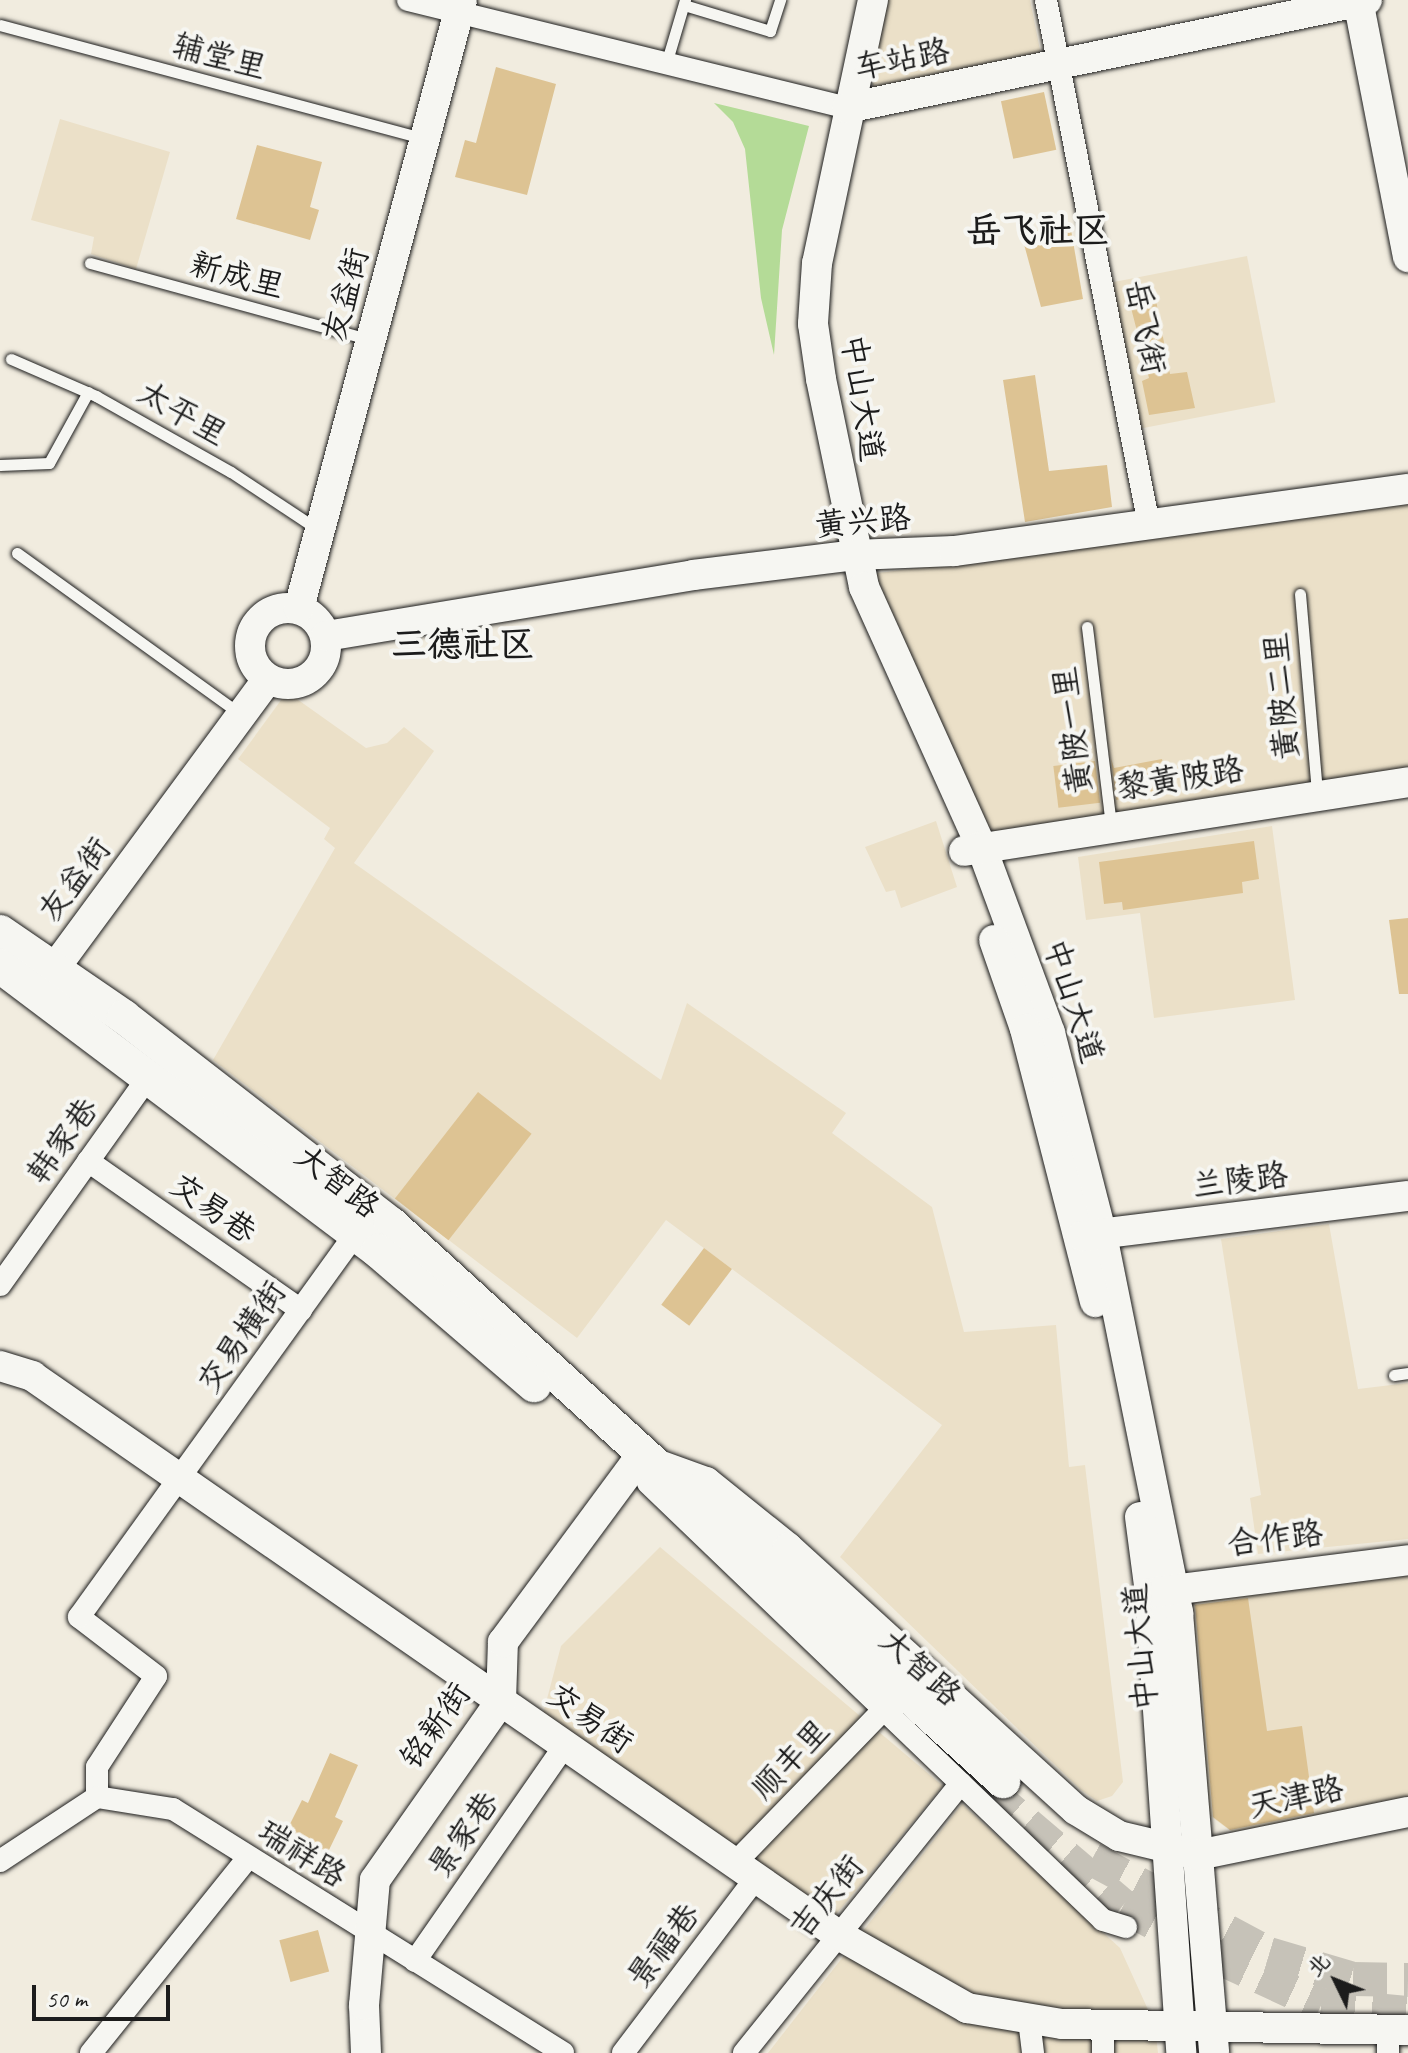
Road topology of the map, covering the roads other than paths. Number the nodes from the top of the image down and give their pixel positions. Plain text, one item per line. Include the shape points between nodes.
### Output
1 (408, 0) edge
2 (780, 0) edge
3 (858, 0) edge
4 (873, 0) edge
5 (1046, 0) edge
6 (1361, 1) edge
7 (684, 2) edge
8 (460, 7) edge
9 (0, 25) edge
10 (666, 64) junction
11 (1058, 65) junction
12 (838, 106) junction
13 (425, 139) junction
14 (1404, 218) edge
15 (1408, 257) edge
16 (90, 263) dead end
17 (371, 340) junction
18 (11, 359) dead end
19 (88, 392) junction
20 (0, 465) edge
21 (1408, 489) edge
22 (1149, 525) junction
23 (320, 530) junction
24 (17, 553) dead end
25 (848, 557) junction
26 (1300, 594) dead end
27 (299, 608) junction
28 (1087, 627) dead end
29 (326, 636) junction
30 (268, 679) junction
31 (242, 715) junction
32 (1408, 782) edge
33 (1317, 794) junction
34 (1111, 826) junction
35 (972, 848) junction
36 (0, 932) edge
37 (0, 966) edge
38 (54, 969) junction
39 (150, 1075) junction
40 (88, 1161) junction
41 (1408, 1196) edge
42 (355, 1234) junction
43 (1091, 1236) junction
44 (0, 1285) edge
45 (301, 1310) junction
46 (0, 1366) edge
47 (1408, 1373) edge
48 (1394, 1375) dead end
49 (644, 1470) junction
50 (181, 1479) junction
51 (1408, 1560) edge
52 (1162, 1590) junction
53 (501, 1701) junction
54 (888, 1705) junction
55 (565, 1745) junction
56 (984, 1785) junction
57 (97, 1797) junction
58 (1408, 1812) edge
59 (1167, 1847) junction
60 (1198, 1855) junction
61 (248, 1858) junction
62 (0, 1861) edge
63 (746, 1871) junction
64 (1126, 1927) dead end
65 (370, 1934) junction
66 (837, 1934) junction
67 (415, 1961) junction
68 (1029, 2020) junction
69 (1394, 2037) edge
70 (1103, 2038) edge
71 (1180, 2038) edge
72 (1213, 2041) edge
73 (91, 2053) edge
74 (366, 2053) edge
75 (563, 2053) edge
76 (623, 2053) edge
77 (744, 2053) edge
78 (1033, 2053) edge

1 - 8 street, 车站路
2 - 7 lane via 770,31
3 - 12 street, 中山大道
4 - 12 street, 中山大道
5 - 11 street, 岳飞街
6 - 11 street, 车站路
6 - 14 street
7 - 10 lane
8 - 10 street, 车站路
8 - 13 street, 友益街
9 - 13 lane, 辅堂里
10 - 12 street, 车站路
11 - 12 street, 车站路
11 - 22 street, 岳飞街
12 - 25 street, 中山大道 via 796,260 796,339
13 - 17 street, 友益街
14 - 15 street
16 - 17 lane, 新成里
17 - 23 street, 友益街
18 - 19 lane, 太平里
19 - 20 lane via 49,463
19 - 23 lane, 太平里 via 231,472
21 - 22 street, 黄兴路
22 - 25 street, 黄兴路 via 954,551
23 - 27 street, 友益街
24 - 31 lane
25 - 29 street, 黄兴路 via 693,575
25 - 35 street, 中山大道
26 - 33 lane, 黄陂二里
27 - 29 street via 311,614
27 - 30 street via 273,610 254,627 250,654
28 - 34 lane, 黄陂一里
29 - 30 street via 324,660 307,680 294,684
30 - 31 street, 友益街
31 - 38 street, 友益街
32 - 33 street, 黎黄陂路
33 - 34 street, 黎黄陂路
34 - 35 street, 黎黄陂路
35 - 43 street, 中山大道
36 - 38 main road, 大智路
37 - 39 main road, 大智路
38 - 49 main road, 大智路 via 391,1224
39 - 40 street, 韩家巷
39 - 42 main road, 大智路
40 - 44 street, 韩家巷
40 - 45 street, 交易巷
41 - 43 street, 兰陵路
42 - 45 street, 交易横街
42 - 49 main road, 大智路
43 - 52 street, 中山大道 via 1121,1415
45 - 50 street, 交易横街
46 - 50 street, 交易街 via 32,1376
47 - 48 lane
49 - 53 street, 铭新街 via 503,1642
49 - 54 main road, 大智路
49 - 56 main road, 大智路
49 - 59 street, 大智路 via 706,1482 788,1548 1076,1810 1119,1836
50 - 53 street, 交易街
50 - 57 street, 交易横街 via 79,1617 156,1676 97,1767
51 - 52 street, 合作路
52 - 59 street, 中山大道
52 - 60 street, 中山大道
53 - 55 street, 交易街
53 - 65 street, 铭新街 via 375,1880
54 - 56 main road, 大智路
54 - 63 street, 顺丰里
55 - 63 street, 交易街
55 - 67 street, 景家巷
56 - 64 street, 大智路 via 1103,1920
56 - 66 street, 吉庆街
57 - 61 street, 瑞祥路 via 115,1795 173,1809
57 - 62 street
58 - 60 street, 天津路
59 - 60 street, 大智路
59 - 71 street, 中山大道
60 - 72 street, 中山大道
61 - 65 street, 瑞祥路
61 - 73 street
63 - 66 street, 交易街
63 - 76 street, 景福巷
65 - 67 street, 瑞祥路
65 - 74 street, 铭新街
66 - 68 street, 交易街 via 967,2008
66 - 77 street, 吉庆街
67 - 75 street, 瑞祥路
68 - 70 street, 交易街
68 - 78 street
69 - 72 street, 交易街
70 - 71 street, 交易街
71 - 72 street, 交易街

